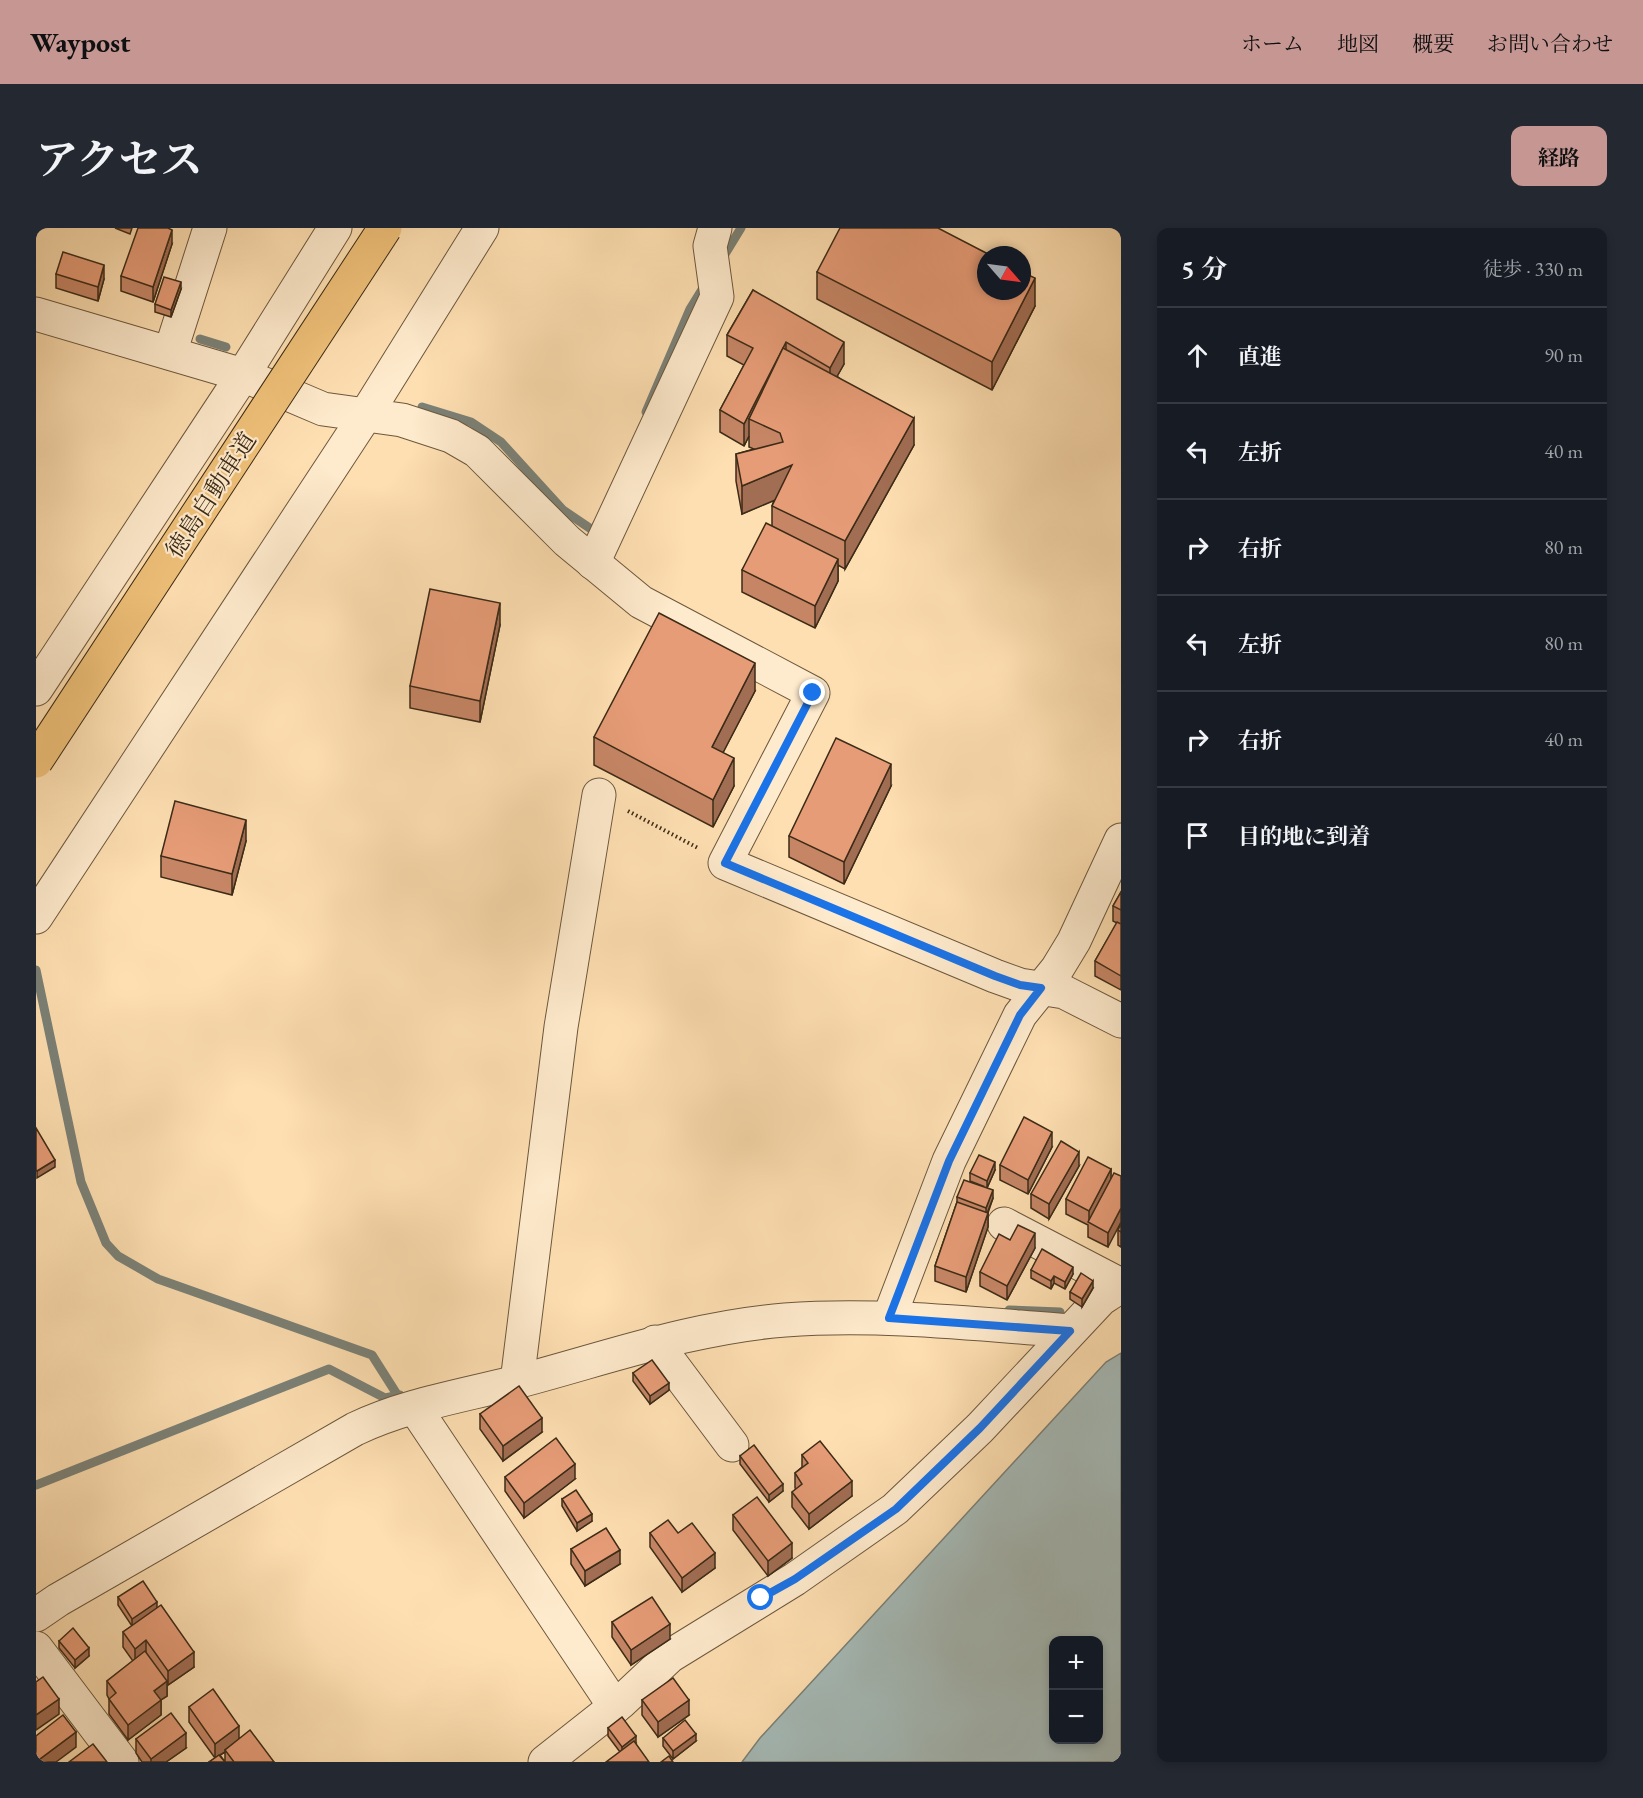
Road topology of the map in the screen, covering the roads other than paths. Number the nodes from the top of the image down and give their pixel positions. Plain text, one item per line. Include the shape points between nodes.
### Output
1 (210, 228) edge
2 (335, 228) edge
3 (385, 228) edge
4 (482, 228) edge
5 (714, 255) edge
6 (36, 314) edge
7 (170, 353) junction
8 (243, 375) junction
9 (365, 416) junction
10 (593, 562) junction
11 (36, 689) edge
12 (36, 761) edge
13 (599, 795) road end
14 (1121, 840) edge
15 (36, 917) edge
16 (1041, 988) junction
17 (1121, 1021) edge
18 (1005, 1224) dead end
19 (1121, 1285) edge
20 (892, 1308) junction
21 (1070, 1331) junction
22 (655, 1342) junction
23 (519, 1371) junction
24 (415, 1408) junction
25 (732, 1445) dead end
26 (36, 1615) edge
27 (36, 1648) edge
28 (615, 1707) junction
29 (122, 1762) edge
30 (545, 1762) edge

1 - 7 street
2 - 8 street
3 - 12 highway, 徳島自動車道, bridge
4 - 9 street
5 - 10 street via 717,297
6 - 7 street
7 - 8 street
8 - 9 street via 323,409
8 - 11 street
9 - 10 street via 402,420 452,436 477,451
9 - 15 street
10 - 16 street via 641,602 813,693 725,863 995,976
13 - 23 street via 561,1027
14 - 16 street via 1074,941
16 - 17 street via 1064,992
16 - 20 street via 1020,1015 949,1161
18 - 19 street
19 - 21 street
20 - 21 street
20 - 22 street via 784,1320
21 - 28 street via 980,1428 896,1509 795,1579 670,1656
22 - 23 street
22 - 25 street
23 - 24 street
24 - 26 street via 385,1414 355,1429
24 - 28 street
27 - 29 street
28 - 30 street

